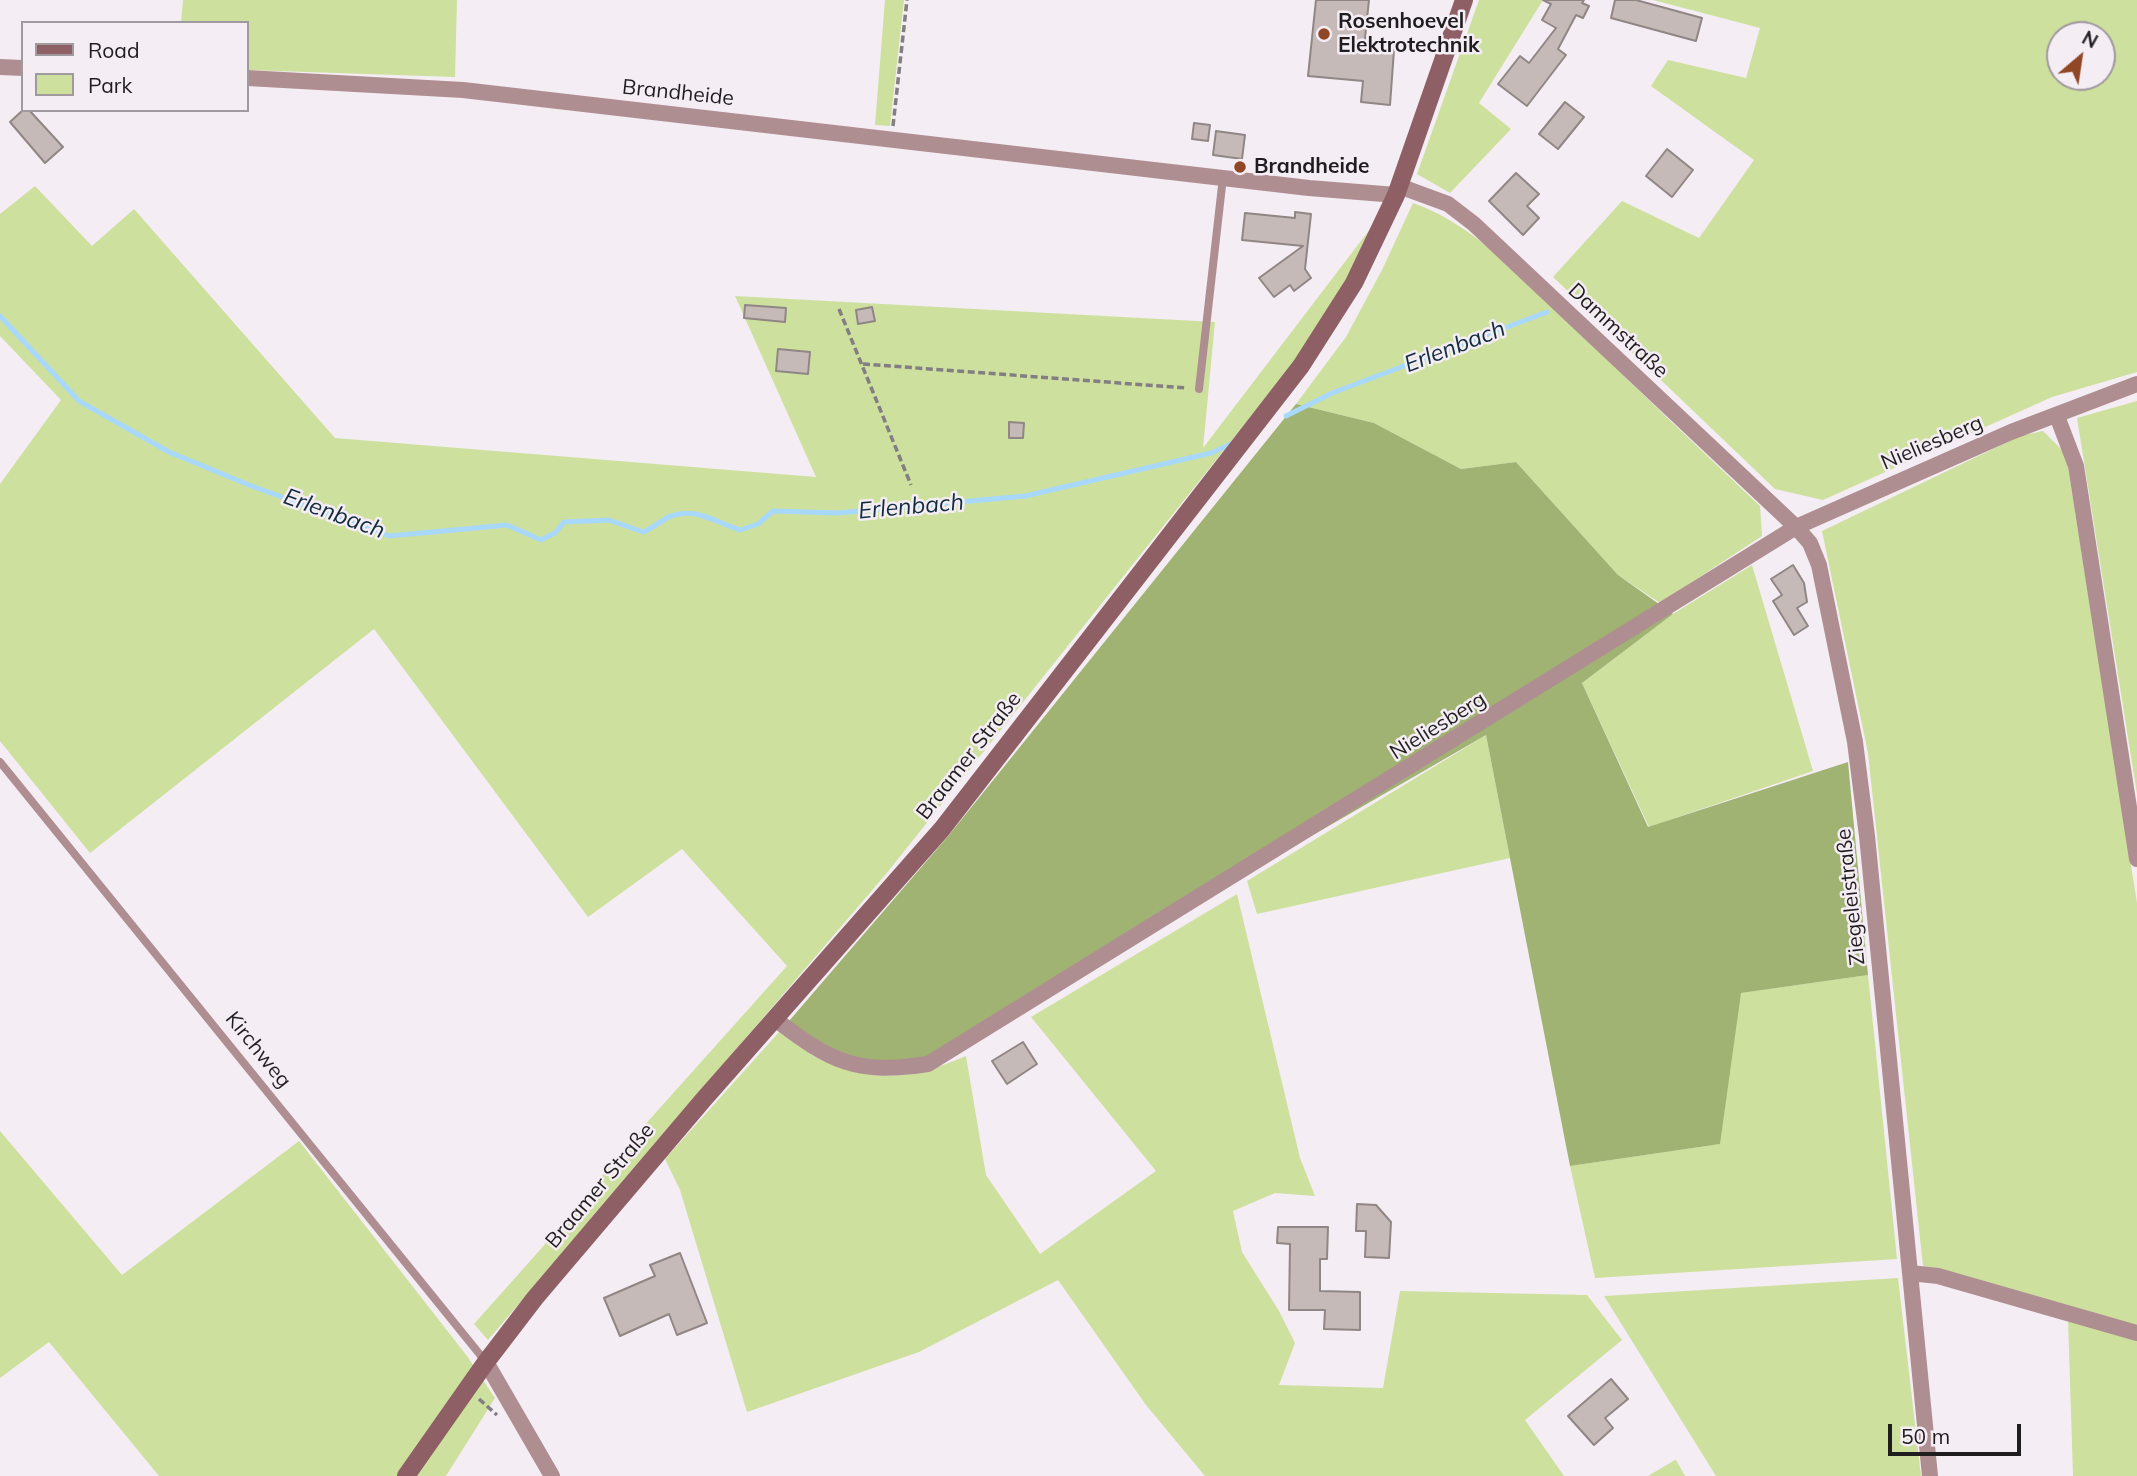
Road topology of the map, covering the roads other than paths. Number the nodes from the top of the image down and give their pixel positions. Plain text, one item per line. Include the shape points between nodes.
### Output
1 (1464, 0) edge
2 (0, 67) edge
3 (21, 68) edge
4 (248, 78) edge
5 (1223, 177) junction
6 (1397, 190) junction
7 (2137, 384) edge
8 (1199, 389) road end
9 (2057, 416) junction
10 (1796, 527) junction
11 (0, 762) edge
12 (2137, 859) edge
13 (775, 1019) junction
14 (1910, 1273) junction
15 (2137, 1333) edge
16 (486, 1362) junction
17 (406, 1476) edge
18 (552, 1476) edge
19 (1930, 1476) edge

1 - 6 street, Braamer Straße
2 - 3 street
4 - 5 street, Brandheide via 463,90
5 - 6 street, Brandheide
5 - 8 lane
6 - 10 street, Dammstraße via 1448,204 1474,224
6 - 13 street, Braamer Straße via 1354,283 1301,366 942,829
7 - 9 street, Nieliesberg
9 - 10 street, Nieliesberg
9 - 12 street via 2076,466
10 - 13 street, Nieliesberg via 928,1064 893,1070 857,1067 819,1052
10 - 14 street, Ziegeleistraße via 1810,543 1819,565 1855,742
11 - 16 lane, Kirchweg
13 - 16 street, Braamer Straße via 603,1216
14 - 15 street via 1948,1278
14 - 19 street, Ziegeleistraße
16 - 17 street, Braamer Straße
16 - 18 street

